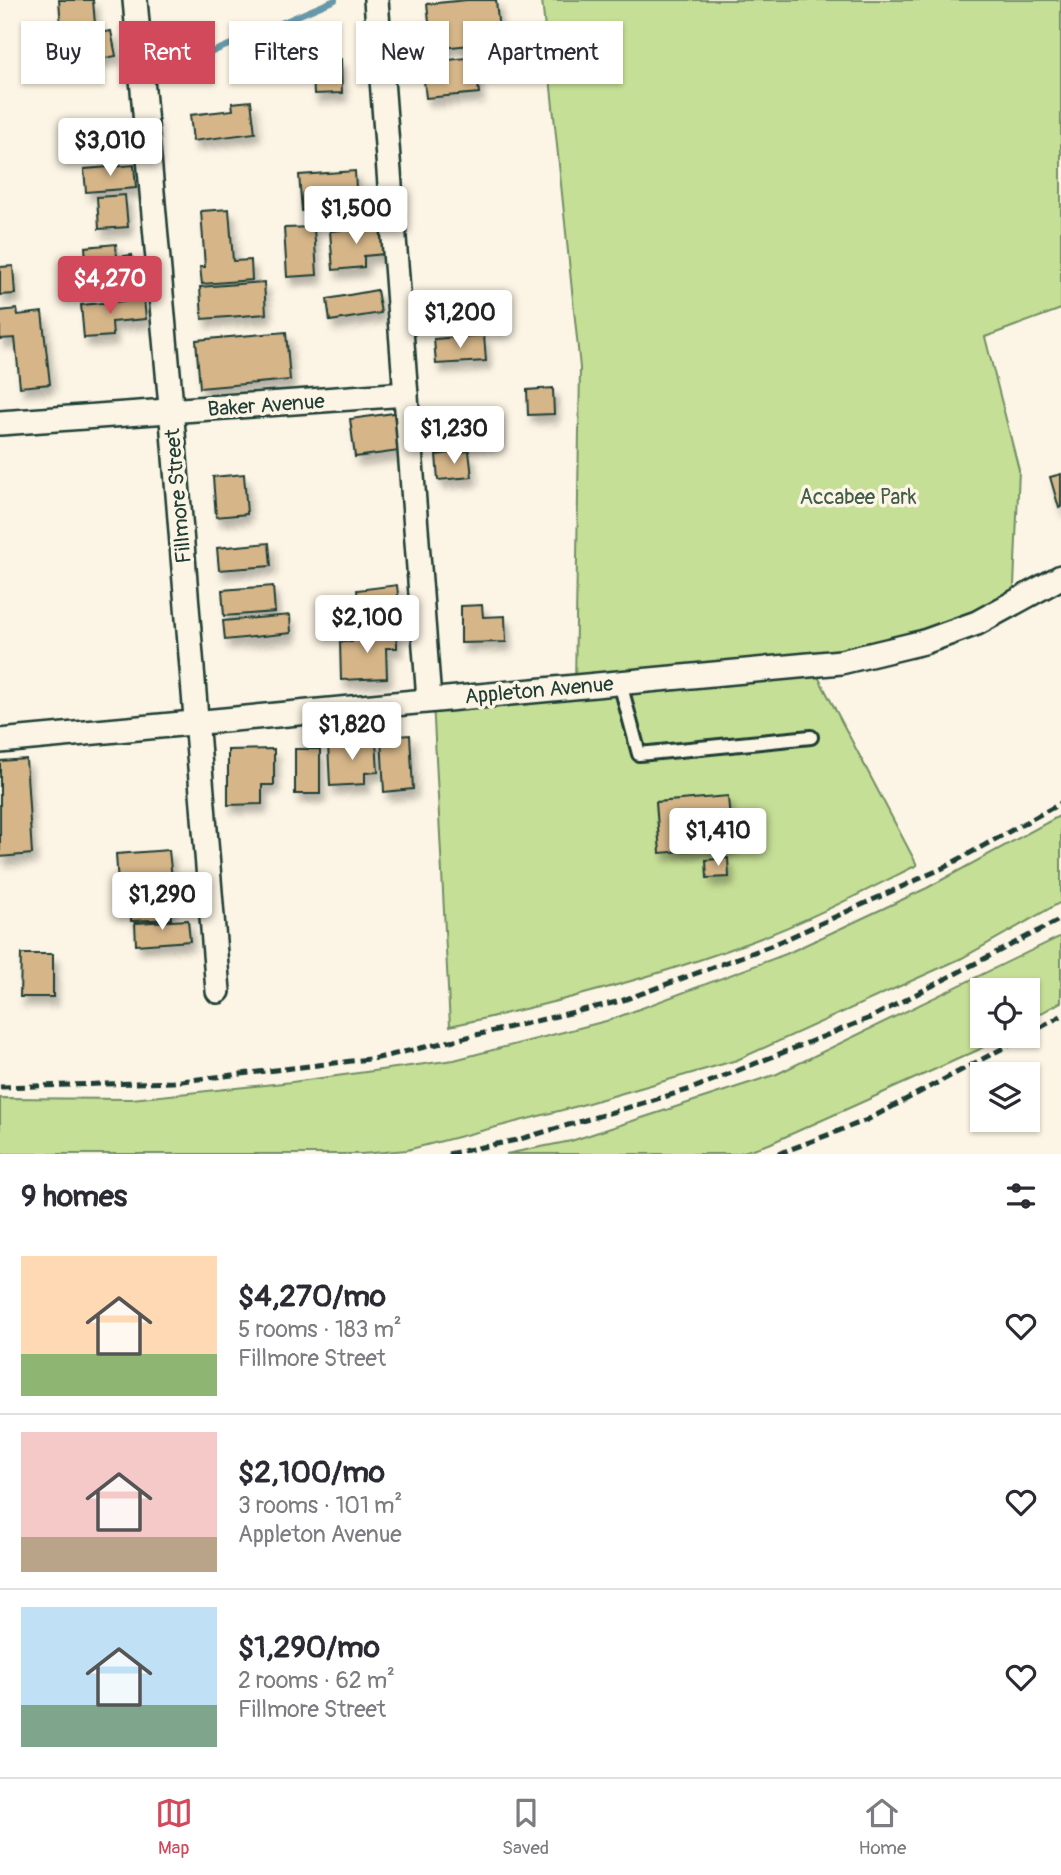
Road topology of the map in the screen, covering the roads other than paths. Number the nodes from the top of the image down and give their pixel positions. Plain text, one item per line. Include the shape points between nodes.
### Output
1 (135, 0) edge
2 (376, 0) edge
3 (406, 394) junction
4 (171, 412) junction
5 (0, 423) edge
6 (1061, 577) edge
7 (620, 684) junction
8 (429, 700) junction
9 (196, 723) junction
10 (811, 737) dead end
11 (0, 741) edge
12 (218, 991) dead end

1 - 4 street, Fillmore Street
2 - 3 street
3 - 4 street, Baker Avenue
3 - 8 street
4 - 5 street, Baker Avenue
4 - 9 street, Fillmore Street
6 - 7 street, Appleton Avenue via 977,623 884,653 810,666
7 - 8 street, Appleton Avenue
7 - 10 lane via 639,754
8 - 9 street, Appleton Avenue
9 - 11 street, Appleton Avenue
9 - 12 street, Fillmore Street

